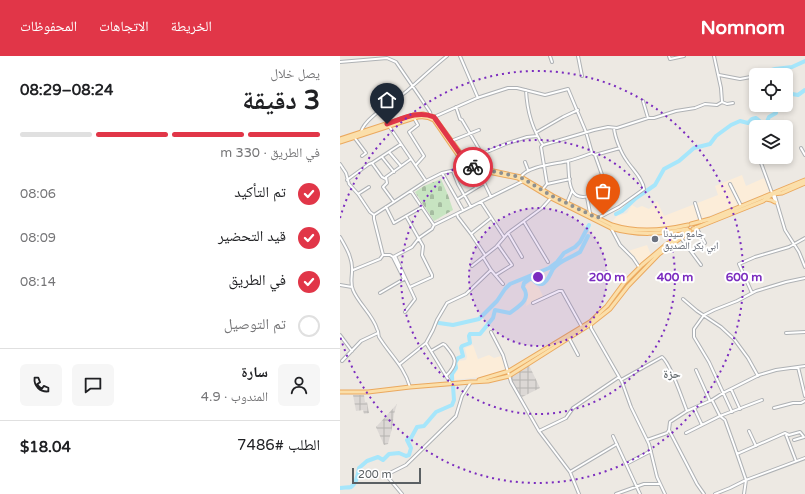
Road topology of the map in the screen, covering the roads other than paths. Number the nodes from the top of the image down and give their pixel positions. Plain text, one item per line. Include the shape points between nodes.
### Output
1 (393, 56) edge
2 (447, 56) edge
3 (460, 56) edge
4 (550, 56) edge
5 (578, 56) edge
6 (669, 56) edge
7 (684, 56) edge
8 (714, 56) edge
9 (392, 60) junction
10 (340, 62) edge
11 (552, 62) dead end
12 (719, 75) junction
13 (582, 76) dead end
14 (749, 77) edge
15 (412, 86) junction
16 (526, 90) junction
17 (478, 98) junction
18 (644, 101) dead end
19 (722, 102) junction
20 (733, 103) dead end
21 (456, 107) junction
22 (578, 110) junction
23 (433, 116) junction
24 (414, 118) junction
25 (648, 118) junction
26 (389, 126) junction
27 (614, 128) junction
28 (479, 130) dead end
29 (361, 132) junction
30 (536, 132) junction
31 (586, 132) junction
32 (470, 134) junction
33 (537, 136) junction
34 (354, 137) junction
35 (340, 140) edge
36 (451, 141) junction
37 (401, 144) junction
38 (543, 145) junction
39 (620, 148) junction
40 (802, 148) dead end
41 (389, 152) junction
42 (592, 153) junction
43 (482, 154) junction
44 (595, 155) junction
45 (805, 155) edge
46 (362, 156) dead end
47 (382, 157) junction
48 (411, 159) junction
49 (461, 159) junction
50 (568, 161) junction
51 (525, 162) dead end
52 (340, 164) edge
53 (372, 164) junction
54 (761, 164) edge
55 (415, 165) junction
56 (467, 165) junction
57 (401, 166) junction
58 (545, 166) junction
59 (454, 170) junction
60 (478, 170) junction
61 (528, 171) junction
62 (394, 172) junction
63 (442, 173) junction
64 (480, 175) junction
65 (523, 178) junction
66 (386, 179) junction
67 (570, 179) junction
68 (347, 180) junction
69 (426, 180) junction
70 (805, 182) edge
71 (484, 183) junction
72 (547, 184) junction
73 (730, 184) dead end
74 (369, 187) dead end
75 (476, 188) junction
76 (543, 189) junction
77 (411, 191) junction
78 (572, 191) junction
79 (358, 194) junction
80 (773, 194) junction
81 (464, 195) junction
82 (491, 197) junction
83 (552, 197) junction
84 (587, 197) junction
85 (458, 199) junction
86 (766, 199) junction
87 (394, 202) junction
88 (481, 202) junction
89 (567, 203) junction
90 (695, 203) dead end
91 (776, 203) junction
92 (741, 206) junction
93 (386, 207) junction
94 (422, 207) junction
95 (471, 207) junction
96 (463, 210) junction
97 (457, 214) junction
98 (590, 214) junction
99 (374, 215) junction
100 (406, 216) junction
101 (491, 218) junction
102 (597, 218) junction
103 (524, 222) junction
104 (701, 222) junction
105 (434, 225) junction
106 (611, 228) junction
107 (690, 228) junction
108 (508, 233) junction
109 (471, 234) junction
110 (340, 237) edge
111 (504, 237) junction
112 (419, 238) junction
113 (682, 238) junction
114 (805, 238) edge
115 (705, 243) dead end
116 (794, 244) junction
117 (498, 245) junction
118 (382, 255) junction
119 (485, 255) junction
120 (394, 257) junction
121 (482, 257) junction
122 (522, 257) dead end
123 (548, 262) dead end
124 (701, 265) dead end
125 (472, 266) dead end
126 (639, 267) junction
127 (805, 267) edge
128 (352, 270) junction
129 (491, 270) junction
130 (496, 275) junction
131 (805, 278) edge
132 (503, 284) dead end
133 (340, 285) edge
134 (352, 287) junction
135 (410, 287) junction
136 (380, 293) dead end
137 (752, 293) junction
138 (684, 299) dead end
139 (533, 303) dead end
140 (405, 312) dead end
141 (704, 315) junction
142 (589, 325) junction
143 (582, 327) junction
144 (491, 332) dead end
145 (805, 332) edge
146 (378, 333) junction
147 (786, 333) dead end
148 (340, 335) edge
149 (569, 338) junction
150 (426, 343) junction
151 (352, 350) junction
152 (431, 351) junction
153 (578, 355) dead end
154 (342, 361) dead end
155 (400, 364) junction
156 (805, 366) edge
157 (798, 367) junction
158 (696, 370) dead end
159 (509, 371) junction
160 (446, 376) junction
161 (509, 376) junction
162 (758, 376) junction
163 (620, 379) junction
164 (471, 382) junction
165 (451, 384) junction
166 (410, 387) junction
167 (731, 389) junction
168 (340, 392) edge
169 (723, 393) junction
170 (805, 396) edge
171 (762, 400) dead end
172 (711, 401) junction
173 (805, 401) edge
174 (694, 408) junction
175 (774, 408) dead end
176 (740, 409) junction
177 (687, 412) junction
178 (732, 412) junction
179 (720, 416) junction
180 (702, 425) junction
181 (670, 430) junction
182 (539, 431) junction
183 (749, 431) dead end
184 (686, 432) dead end
185 (785, 433) junction
186 (614, 436) dead end
187 (805, 437) edge
188 (647, 440) junction
189 (794, 440) dead end
190 (617, 444) junction
191 (756, 446) junction
192 (651, 451) junction
193 (737, 454) junction
194 (805, 458) edge
195 (796, 461) junction
196 (626, 464) junction
197 (570, 472) junction
198 (746, 480) junction
199 (660, 484) junction
200 (636, 486) junction
201 (402, 494) edge
202 (579, 494) edge
203 (616, 494) edge
204 (640, 494) edge
205 (665, 494) edge
206 (704, 494) edge
207 (715, 494) edge
208 (744, 494) edge

1 - 9 street
2 - 15 street
3 - 17 street
4 - 11 street
5 - 13 street
6 - 7 street via 670,59
8 - 12 street
9 - 10 street via 387,58
9 - 15 street
12 - 14 street via 740,79
12 - 19 street
15 - 23 street
15 - 29 street via 375,114
16 - 17 street via 508,88
16 - 22 street via 545,95 568,89
16 - 30 street via 527,108
17 - 21 street
18 - 25 street
19 - 20 street
19 - 25 street
21 - 23 street
21 - 32 street
22 - 30 street
22 - 31 street
23 - 29 main road via 414,115
23 - 36 main road
24 - 26 main road
24 - 49 main road via 434,120
24 - 55 street via 418,126 409,132 424,156
25 - 27 street
26 - 34 main road
26 - 37 street
27 - 31 street
27 - 39 street
28 - 32 street
29 - 35 main road
30 - 33 street
31 - 38 street
31 - 42 street
32 - 36 street
32 - 43 street
33 - 38 street
33 - 43 street via 518,139
34 - 35 main road
34 - 46 street via 366,153
36 - 56 main road
37 - 41 street
37 - 48 street
38 - 58 street
39 - 44 street
39 - 102 street via 644,189 619,207
40 - 45 street
41 - 47 street
41 - 57 street
42 - 44 street
42 - 50 street
43 - 56 street
44 - 84 street via 607,189
47 - 53 street
47 - 62 street
48 - 55 street
48 - 57 street
49 - 56 main road
49 - 59 street
50 - 58 street
50 - 67 street
51 - 61 street
52 - 68 street
53 - 66 street
53 - 68 street
54 - 80 street
55 - 69 street
56 - 59 street
56 - 60 main road
56 - 65 main road
57 - 62 street
58 - 61 street
58 - 72 street
59 - 63 street
59 - 81 street
60 - 64 street
60 - 65 main road
61 - 65 street via 523,173
62 - 66 street
63 - 69 street
63 - 85 street
64 - 71 street
64 - 75 street via 473,180
65 - 76 main road
65 - 82 street
65 - 83 main road
66 - 87 street via 384,187
67 - 72 street
67 - 78 street
68 - 79 street
69 - 77 street
70 - 80 main road
71 - 75 street
71 - 82 street
72 - 76 street
73 - 92 street
74 - 79 street
75 - 81 street
76 - 83 main road
77 - 87 street
77 - 94 street
78 - 84 street via 578,196
78 - 89 street
79 - 99 street
80 - 86 main road
80 - 91 street
80 - 92 main road
81 - 85 street
81 - 95 street
82 - 88 street
83 - 89 main road
83 - 103 street
83 - 106 main road
84 - 98 street
85 - 96 street
86 - 91 main road
86 - 107 main road
87 - 93 street
88 - 95 street
88 - 101 street
89 - 98 main road
90 - 104 street
91 - 116 street via 784,227
92 - 104 main road
93 - 99 street
93 - 100 street via 394,223
94 - 100 street
94 - 105 street
95 - 96 street
96 - 97 street
97 - 105 street
97 - 109 street
98 - 102 main road
99 - 118 street
100 - 112 street
101 - 109 street
101 - 111 street
102 - 107 main road via 620,228 639,231
103 - 108 street
103 - 123 street
104 - 107 main road
105 - 112 street
106 - 107 main road via 650,234
106 - 126 street via 620,245
107 - 113 main road
107 - 115 street
107 - 126 main road
108 - 111 street
108 - 122 street
109 - 119 street
110 - 128 street via 347,247
111 - 117 street
112 - 120 street via 412,247
112 - 135 street via 423,246 422,255 432,277
113 - 124 street
113 - 142 main road via 659,254 610,309
114 - 116 street
116 - 127 street
116 - 137 street via 739,264
117 - 119 street
117 - 130 street via 512,265
118 - 120 street
118 - 128 street via 380,259
119 - 121 street
120 - 135 street
120 - 136 street via 404,279
121 - 125 street
121 - 129 street
126 - 142 main road
128 - 134 street
129 - 130 street
129 - 150 street via 466,294 448,303 436,320
130 - 132 street
131 - 137 street
133 - 134 street
134 - 146 street
135 - 140 street via 415,301
137 - 141 street
138 - 141 street
139 - 143 street via 562,291
141 - 162 street via 734,339
141 - 169 street via 693,334
142 - 143 main road
142 - 149 main road
142 - 163 street
143 - 159 main road
144 - 159 street
145 - 147 street
146 - 151 street via 361,341
146 - 155 street
148 - 151 street
149 - 153 street
149 - 161 main road
150 - 152 street
150 - 155 street
151 - 154 street
152 - 160 street
152 - 160 street via 443,344 455,357
155 - 166 street via 408,377
156 - 157 street
157 - 162 street
157 - 170 street
158 - 172 street
159 - 161 street
159 - 164 main road
160 - 165 street
161 - 164 main road
161 - 182 street
162 - 167 street
163 - 177 street via 662,357
163 - 182 street via 573,408 566,418
163 - 188 street via 630,407
164 - 165 main road
164 - 201 street via 462,396 456,416 406,465 386,475
165 - 166 main road
166 - 168 main road
167 - 169 street
167 - 176 street
169 - 172 street
169 - 178 street
171 - 176 street
172 - 174 street
172 - 179 street
173 - 175 street
174 - 177 street
174 - 180 street
176 - 178 street
177 - 181 street via 670,422
178 - 179 street
179 - 180 street
179 - 193 street via 725,420
180 - 184 street
181 - 188 street
181 - 206 street
182 - 197 street
183 - 191 street
185 - 187 street via 789,435 800,432
185 - 191 street
185 - 195 street
186 - 190 street
187 - 189 street
188 - 192 street
190 - 196 street
190 - 197 street
191 - 193 street
192 - 196 street
192 - 199 street
193 - 198 street
194 - 195 street
195 - 198 street
196 - 200 street
197 - 202 street
198 - 207 street
198 - 208 street
199 - 200 street
199 - 205 street
200 - 203 street
200 - 204 street

